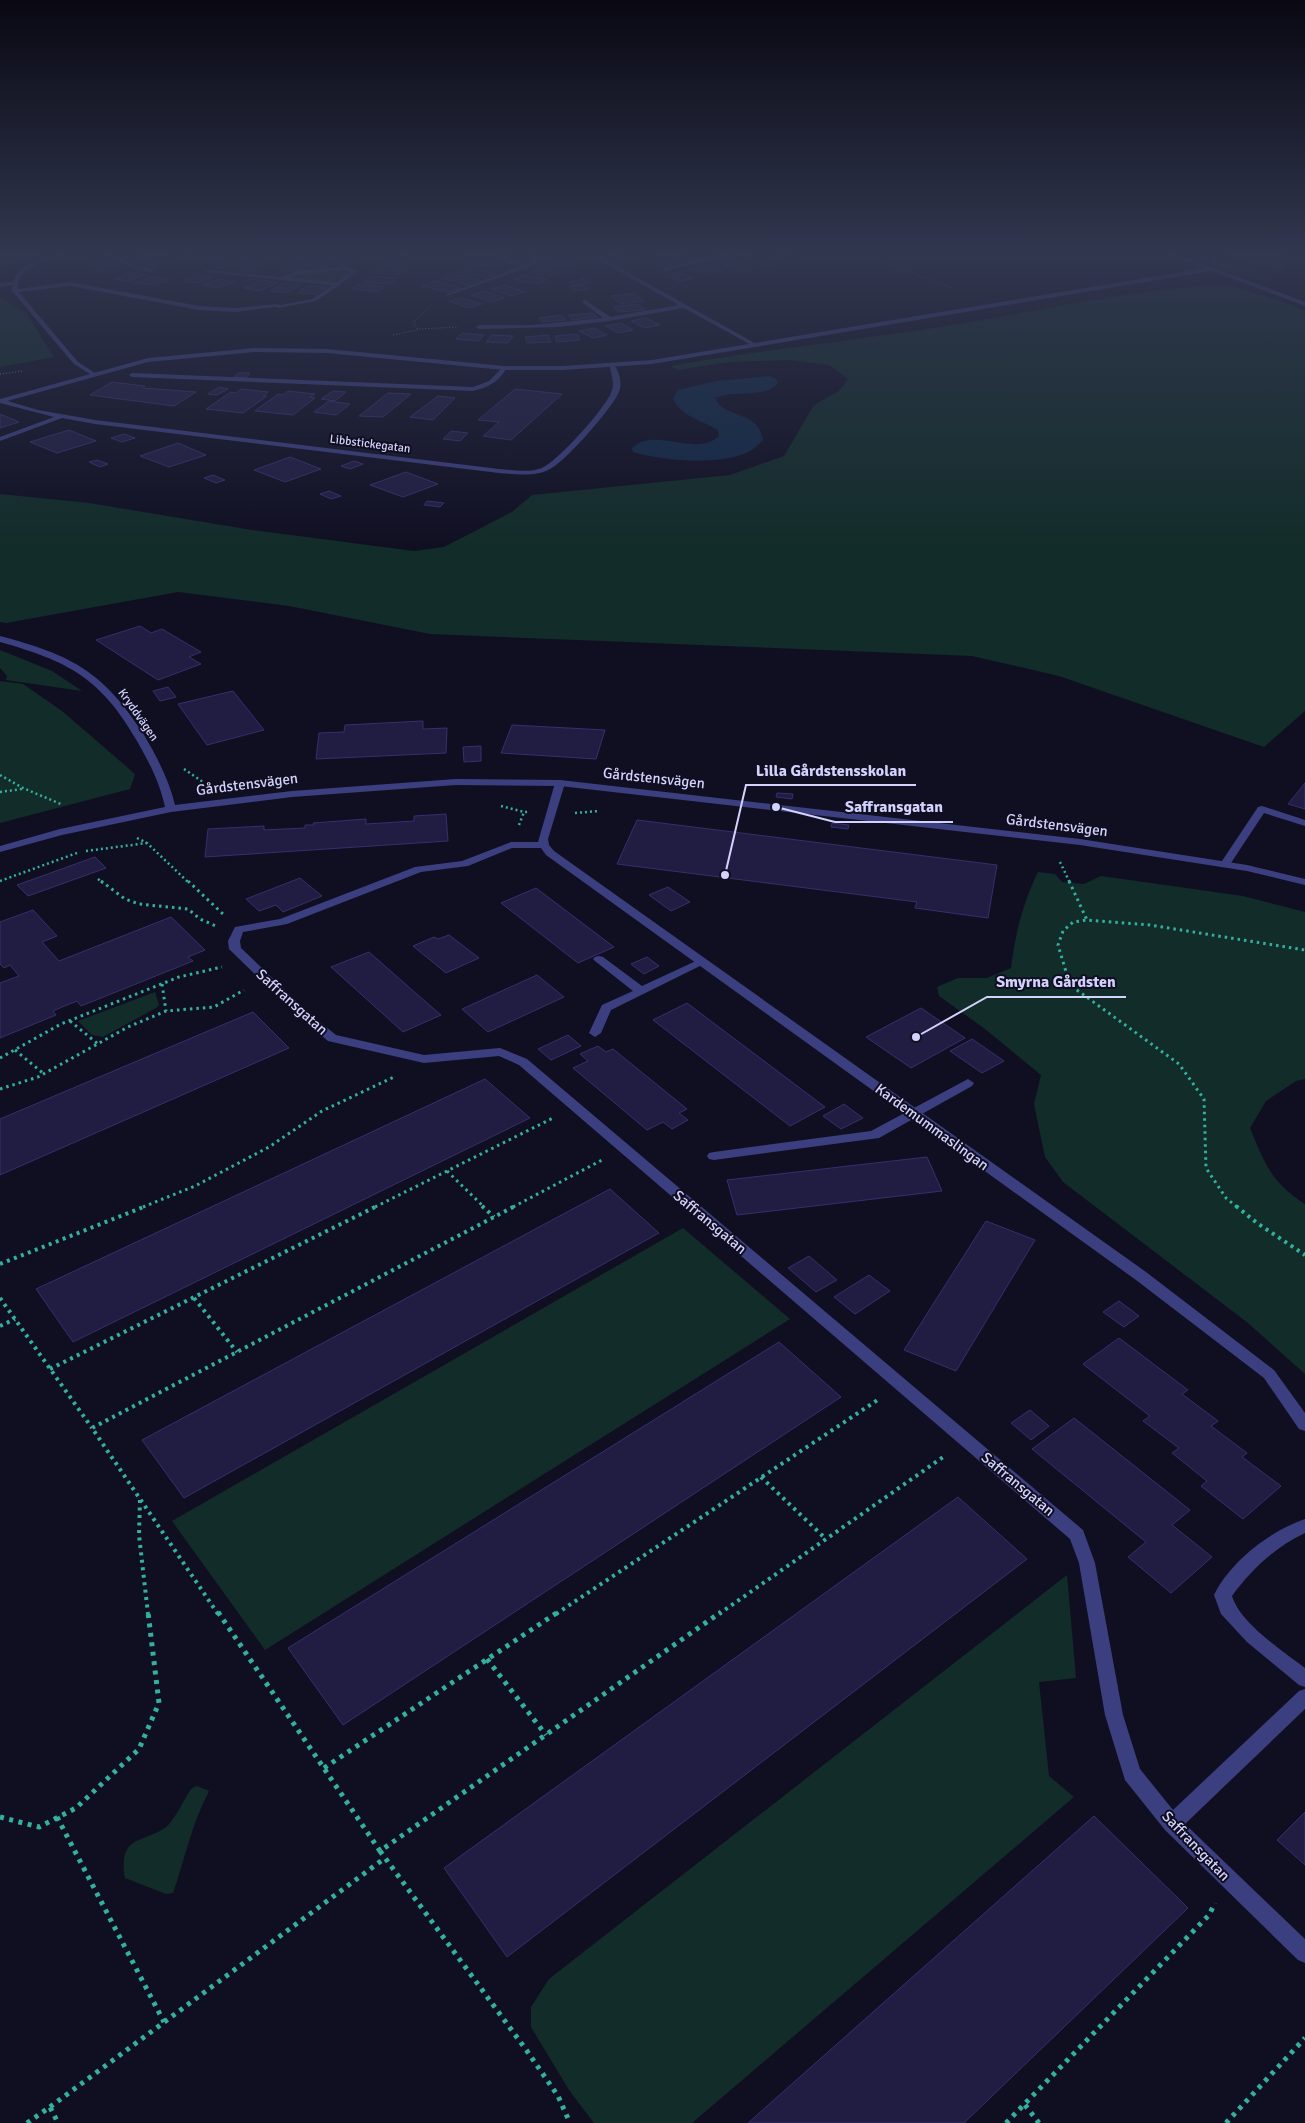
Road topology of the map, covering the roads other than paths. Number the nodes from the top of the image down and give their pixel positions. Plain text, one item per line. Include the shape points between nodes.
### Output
1 (68, 352) edge
2 (228, 352) edge
3 (339, 352) edge
4 (713, 352) edge
5 (612, 366) junction
6 (504, 368) junction
7 (93, 374) junction
8 (132, 375) dead end
9 (1, 401) edge
10 (60, 417) junction
11 (0, 439) edge
12 (0, 639) edge
13 (560, 783) junction
14 (171, 809) junction
15 (1305, 823) edge
16 (544, 845) junction
17 (0, 849) edge
18 (1225, 864) junction
19 (1305, 882) edge
20 (599, 959) dead end
21 (702, 962) junction
22 (641, 991) junction
23 (595, 1033) dead end
24 (968, 1083) dead end
25 (914, 1113) junction
26 (714, 1156) dead end
27 (1305, 1425) edge
28 (1305, 1526) edge
29 (1305, 1679) edge
30 (1305, 1697) edge
31 (1172, 1824) junction
32 (1305, 1954) edge

1 - 7 street
2 - 7 street via 148,360
3 - 6 street
4 - 5 street
5 - 6 street
5 - 10 street, Libbstickegatan via 618,379 615,393 553,465 526,472
6 - 8 street via 490,384 473,389
7 - 9 street
9 - 10 street, Libbstickegatan
10 - 11 street, Libbstickegatan
12 - 14 street, Kryddvägen via 42,651 83,672 103,687 128,718 151,756 167,790
13 - 14 street, Gårdstensvägen via 456,782 319,791
13 - 16 street
13 - 18 street, Gårdstensvägen via 1071,841
14 - 17 street, Gårdstensvägen via 60,832
15 - 18 street via 1262,809
16 - 21 street, Kardemummaslingan via 550,853
16 - 31 street, Saffransgatan via 511,845 464,864 419,869 283,922 239,929 234,940 235,949 332,1038 424,1059 500,1052 523,1062 1077,1535 1087,1562 1114,1715 1132,1774
18 - 19 street, Gårdstensvägen
20 - 22 street
21 - 22 street
21 - 25 street, Kardemummaslingan
22 - 23 street via 606,1008
24 - 25 street
25 - 26 street via 874,1134
25 - 27 street, Kardemummaslingan via 1141,1276 1269,1374
28 - 29 street via 1286,1533 1236,1575 1223,1596 1227,1609 1252,1637
30 - 31 street
31 - 32 street, Saffransgatan

